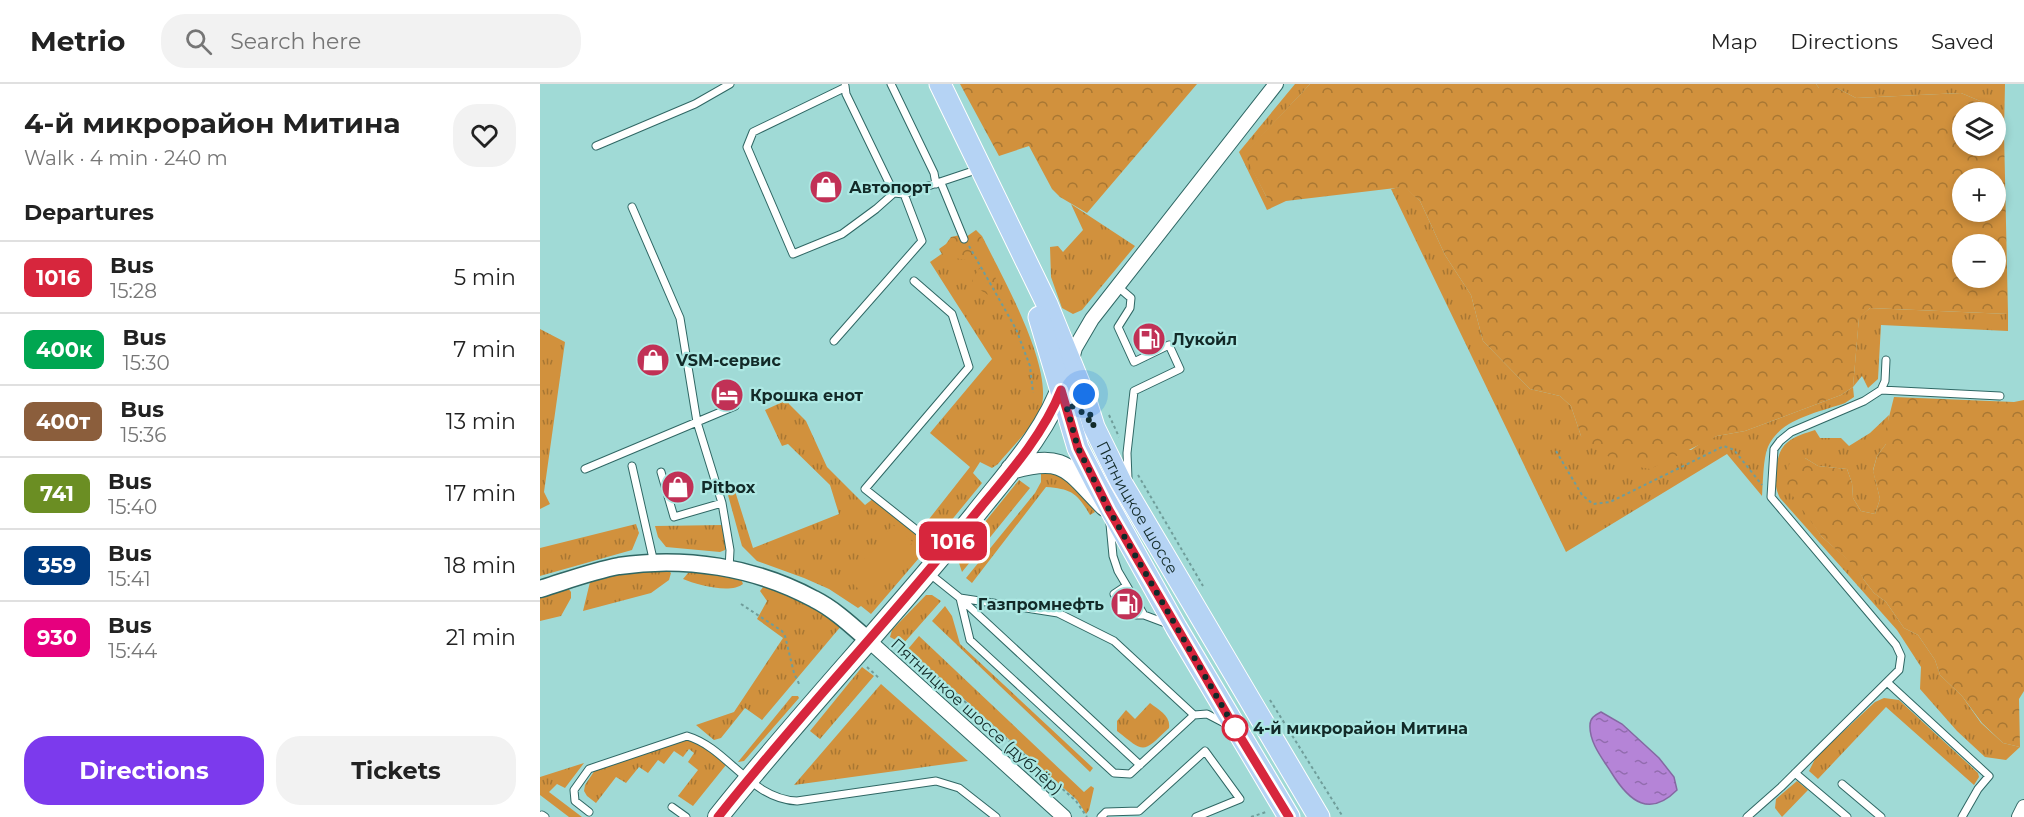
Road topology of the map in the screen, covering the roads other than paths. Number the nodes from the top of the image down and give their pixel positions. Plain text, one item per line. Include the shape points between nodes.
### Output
1 (730, 84) edge
2 (891, 84) edge
3 (927, 84) edge
4 (940, 84) edge
5 (1276, 84) edge
6 (845, 86) edge
7 (596, 146) dead end
8 (970, 172) junction
9 (939, 184) junction
10 (894, 193) junction
11 (904, 194) junction
12 (632, 207) dead end
13 (964, 239) road end
14 (914, 281) dead end
15 (1117, 286) junction
16 (834, 341) dead end
17 (1886, 360) dead end
18 (1071, 363) junction
19 (1881, 390) junction
20 (2000, 396) dead end
21 (1059, 403) junction
22 (735, 406) dead end
23 (1100, 419) junction
24 (697, 422) junction
25 (632, 466) dead end
26 (585, 469) dead end
27 (1011, 469) junction
28 (661, 472) dead end
29 (1131, 500) junction
30 (722, 503) junction
31 (1109, 510) junction
32 (945, 552) junction
33 (654, 563) junction
34 (729, 569) junction
35 (928, 572) junction
36 (1126, 586) junction
37 (540, 589) edge
38 (960, 597) junction
39 (1144, 615) junction
40 (1176, 627) junction
41 (867, 640) junction
42 (1887, 682) junction
43 (1194, 714) junction
44 (1236, 730) junction
45 (1140, 765) junction
46 (1795, 773) junction
47 (748, 779) junction
48 (1842, 784) dead end
49 (672, 807) dead end
50 (2024, 807) edge
51 (1139, 811) junction
52 (590, 812) dead end
53 (541, 817) edge
54 (545, 817) edge
55 (686, 817) edge
56 (718, 817) edge
57 (996, 817) edge
58 (1064, 817) edge
59 (1101, 817) edge
60 (1145, 817) edge
61 (1196, 817) edge
62 (1289, 817) edge
63 (1319, 817) edge
64 (1747, 817) edge
65 (1847, 817) edge
66 (1881, 817) edge
67 (1962, 817) edge
68 (2019, 817) edge

1 - 7 lane via 695,104
2 - 9 lane
3 - 8 main road, Пятницкое шоссе
4 - 18 main road, Пятницкое шоссе via 1047,304
5 - 15 street
6 - 10 lane
6 - 10 lane via 753,132 747,147 793,254 842,234
8 - 9 lane
8 - 21 main road, Пятницкое шоссе via 1034,305 1044,331
9 - 11 lane
9 - 13 lane
10 - 11 lane
11 - 16 lane via 922,241
12 - 24 lane via 680,318
14 - 32 lane via 952,314 969,367 865,489
15 - 18 street via 1082,334
15 - 29 lane via 1131,298 1130,309 1118,327 1134,362 1168,345 1180,369 1134,391 1127,453
17 - 19 lane
18 - 21 main road
18 - 23 main road, Пятницкое шоссе
19 - 20 lane
19 - 42 lane via 1791,432 1780,441 1774,449 1771,497 1896,645 1899,670
21 - 23 main road
21 - 27 main road
21 - 31 main road, Пятницкое шоссе
22 - 24 lane
23 - 29 main road, Пятницкое шоссе
24 - 26 lane
24 - 30 lane
25 - 33 lane
27 - 31 main road via 1042,461 1064,466
27 - 32 main road
28 - 30 lane via 674,517
29 - 63 main road, Пятницкое шоссе
30 - 34 lane
31 - 36 lane via 1113,556
31 - 40 main road, Пятницкое шоссе
32 - 35 main road
33 - 34 street
33 - 37 street via 617,567
34 - 41 street via 814,599
35 - 38 lane
35 - 41 main road
36 - 39 lane
36 - 39 lane via 1114,594 1126,613
38 - 43 lane via 1058,613 1114,640
38 - 45 lane
38 - 45 lane via 970,640 1114,773 1130,774
39 - 40 lane
40 - 44 main road, Пятницкое шоссе
41 - 47 main road
41 - 58 street, Пятницкое шоссе (дублёр)
42 - 46 lane
42 - 67 lane via 1989,776
43 - 44 lane via 1207,714
43 - 45 lane
44 - 62 main road, Пятницкое шоссе
46 - 64 lane
46 - 65 lane
47 - 52 lane via 700,740 687,736 589,769 573,790 575,801
47 - 56 main road
47 - 57 lane via 776,798 797,801 936,781 958,788
48 - 66 lane
49 - 55 lane
50 - 68 street
51 - 59 lane via 1106,812
51 - 60 lane
51 - 61 lane via 1205,751 1240,798
53 - 54 lane

